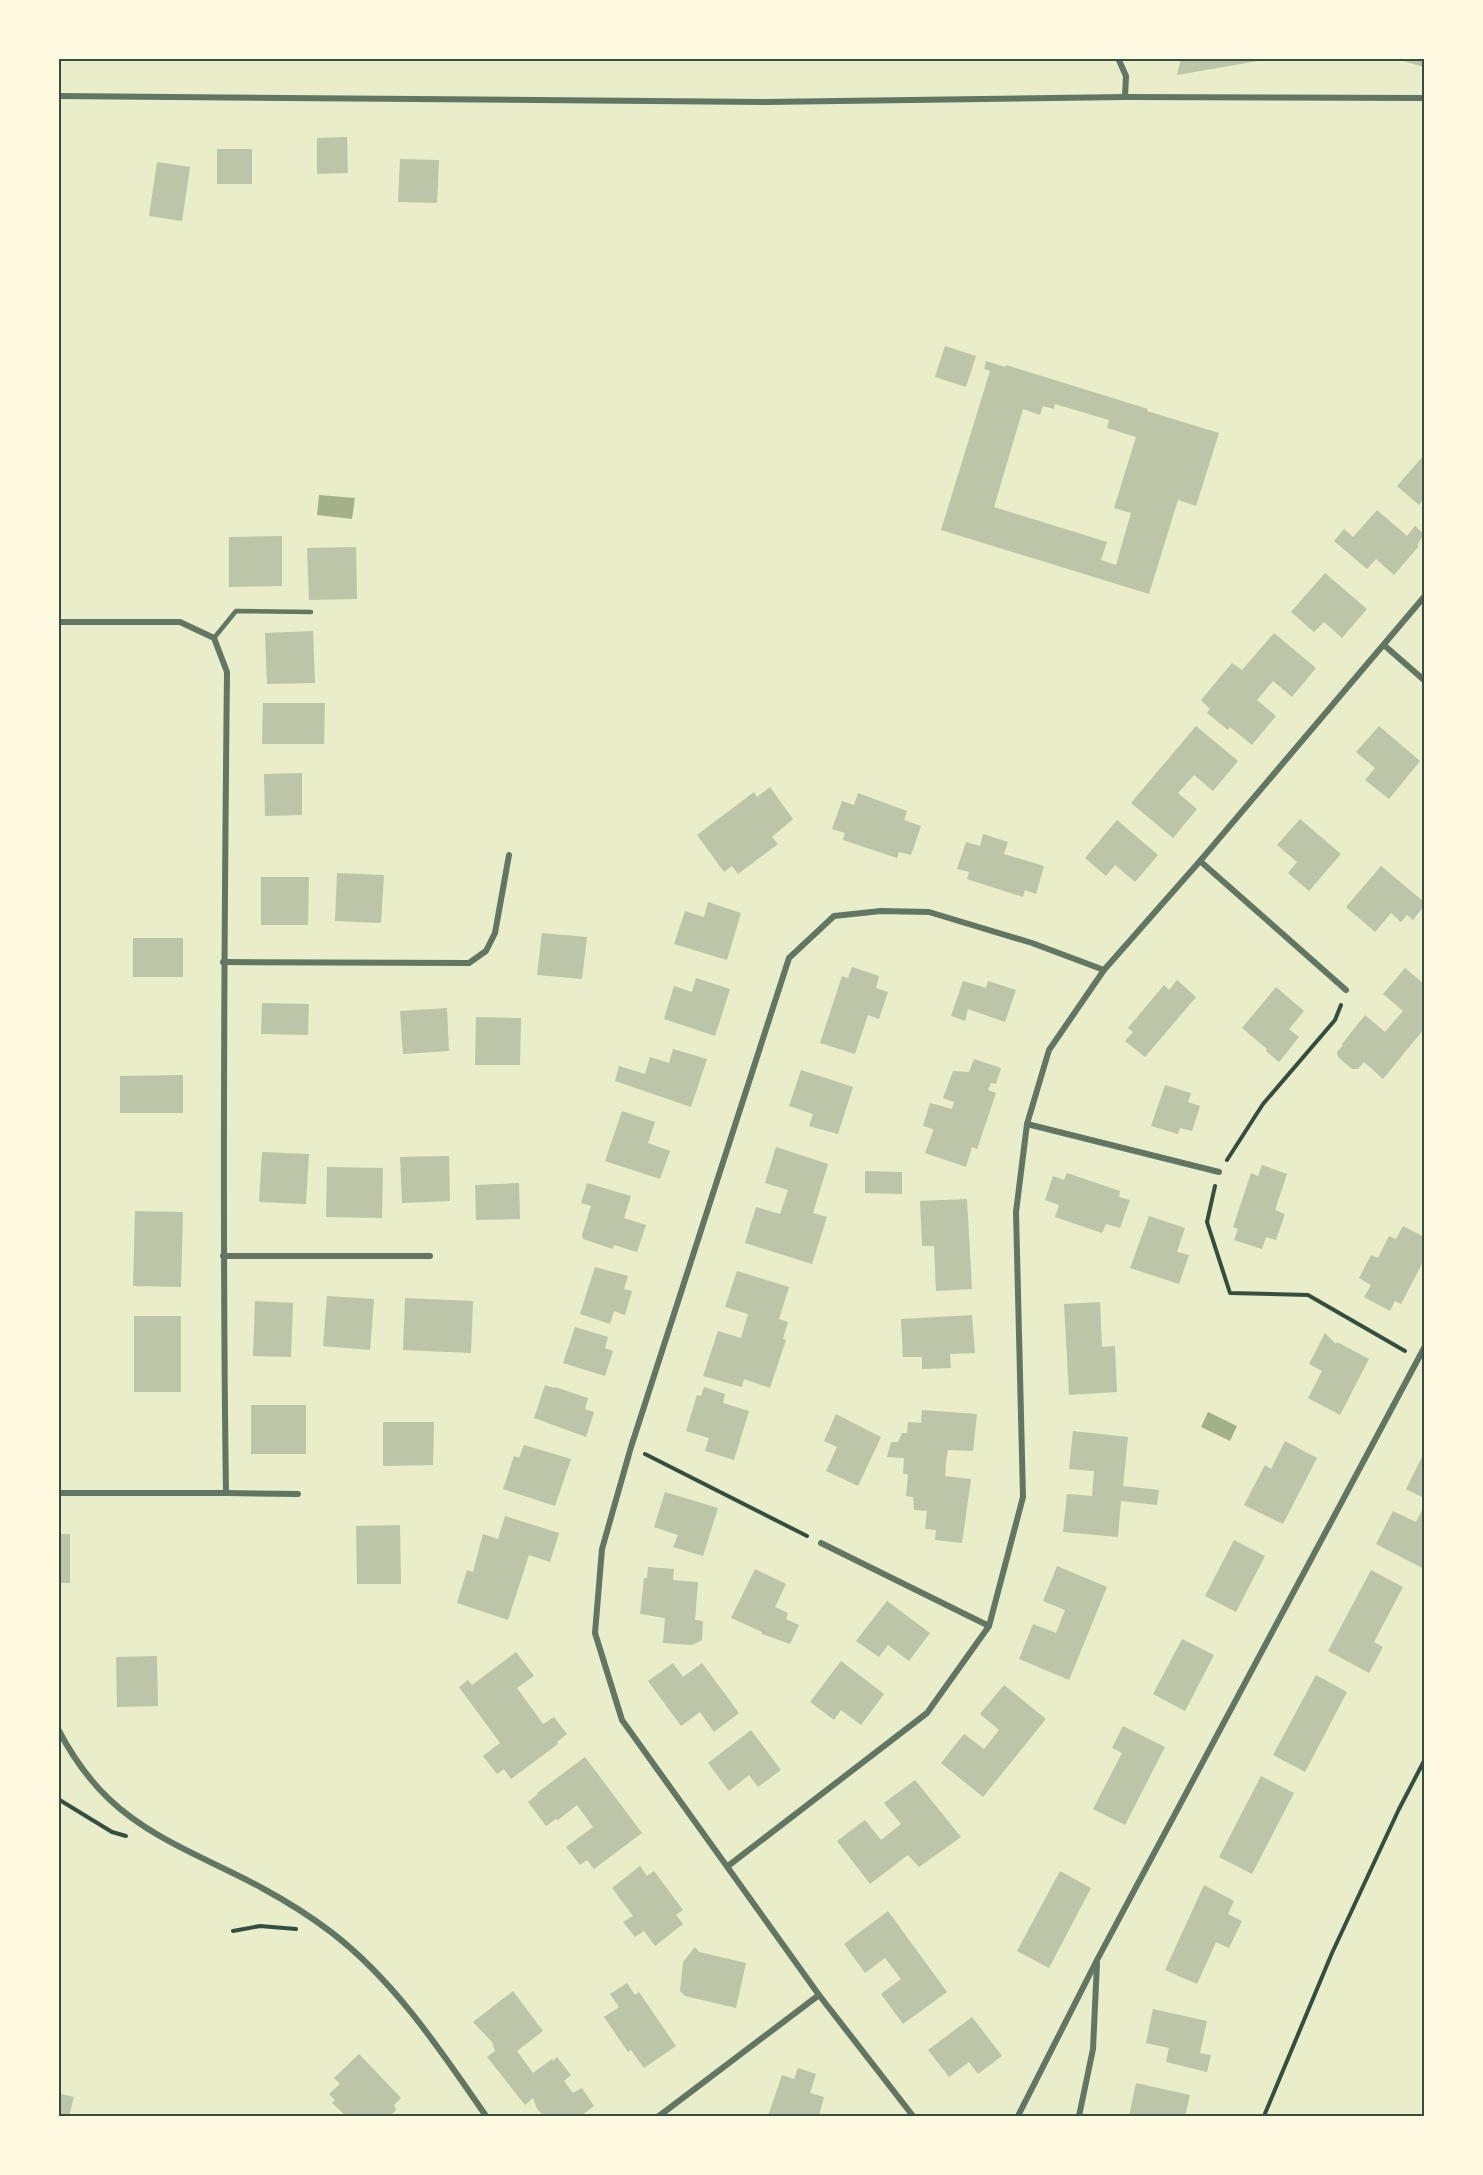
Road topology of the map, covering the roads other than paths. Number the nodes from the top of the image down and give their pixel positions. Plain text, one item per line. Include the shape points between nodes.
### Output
1 (1118, 58) edge
2 (58, 96) edge
3 (1125, 97) junction
4 (1425, 99) edge
5 (1425, 597) edge
6 (311, 612) dead end
7 (58, 622) edge
8 (213, 639) junction
9 (1385, 646) junction
10 (1425, 680) edge
11 (509, 855) dead end
12 (1200, 861) junction
13 (224, 962) junction
14 (1104, 970) junction
15 (1346, 990) road end
16 (1026, 1124) junction
17 (1219, 1172) road end
18 (223, 1256) junction
19 (430, 1256) dead end
20 (1425, 1348) edge
21 (58, 1493) edge
22 (226, 1493) junction
23 (298, 1494) dead end
24 (821, 1544) road end
25 (989, 1626) junction
26 (58, 1729) edge
27 (728, 1866) junction
28 (1097, 1960) junction
29 (819, 1995) junction
30 (486, 2116) edge
31 (659, 2116) edge
32 (912, 2116) edge
33 (1018, 2116) edge
34 (1078, 2116) edge

1 - 3 street via 1126,76
2 - 3 street via 766,102
3 - 4 street
5 - 9 street
6 - 8 lane via 236,611
7 - 8 street via 180,622
8 - 13 street via 227,672
9 - 10 street
9 - 12 street
11 - 13 street via 495,933 486,951 468,963
12 - 14 street
12 - 15 street
13 - 18 street
14 - 16 street via 1049,1050
14 - 27 street via 929,912 881,911 834,916 789,958 631,1447 602,1549 595,1633 622,1719
16 - 17 street
16 - 25 street via 1016,1212 1023,1497
18 - 19 street
18 - 22 street
20 - 28 street
21 - 22 street
22 - 23 street
24 - 25 street
25 - 27 street via 927,1713
26 - 30 street via 80,1766 110,1800 149,1828 303,1912 359,1956 414,2016
27 - 29 street
28 - 33 street
28 - 34 street via 1093,2049
29 - 31 street
29 - 32 street

